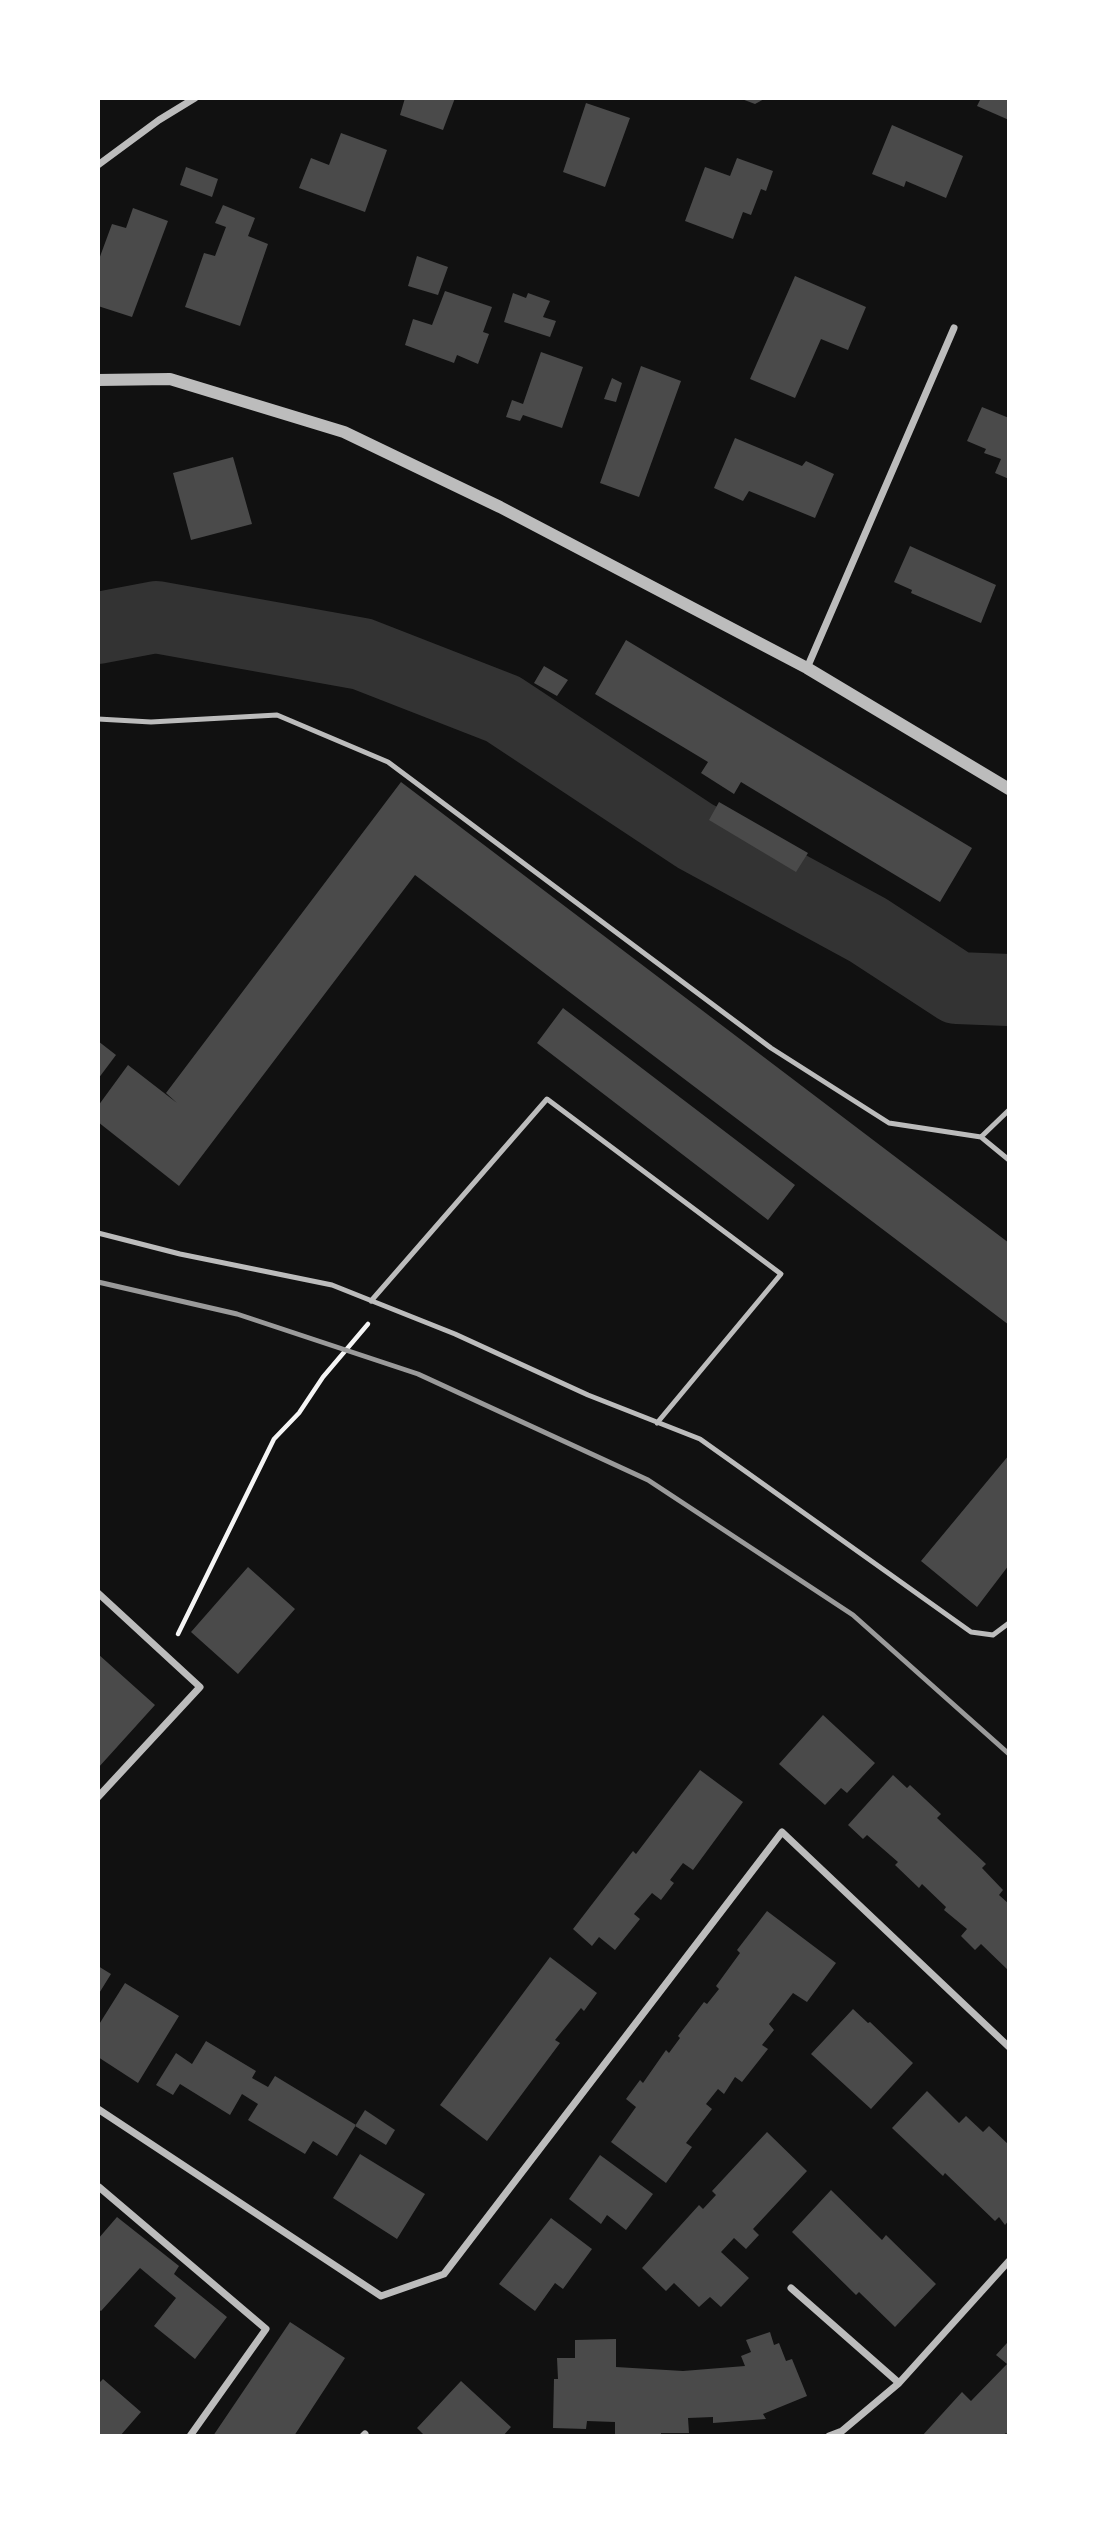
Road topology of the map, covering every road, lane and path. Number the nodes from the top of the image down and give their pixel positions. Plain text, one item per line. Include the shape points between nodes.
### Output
1 (195, 98) edge
2 (98, 165) edge
3 (954, 328) dead end
4 (98, 380) edge
5 (807, 668) junction
6 (98, 719) edge
7 (1009, 789) edge
8 (1009, 1110) edge
9 (981, 1137) junction
10 (1009, 1160) edge
11 (98, 1233) edge
12 (371, 1301) junction
13 (375, 1315) dead end
14 (657, 1423) junction
15 (98, 1593) edge
16 (1009, 1623) edge
17 (167, 1657) junction
18 (98, 1797) edge
19 (1009, 2047) edge
20 (98, 2109) edge
21 (99, 2187) edge
22 (1009, 2261) edge
23 (791, 2288) dead end
24 (899, 2383) junction
25 (190, 2436) edge
26 (829, 2436) edge

1 - 2 street
3 - 5 street
4 - 5 street via 170,379 344,432 500,507
5 - 7 street
6 - 9 lane via 151,722 278,715 388,762 771,1048 889,1123
8 - 9 lane
9 - 10 lane
11 - 12 lane via 332,1285
12 - 14 lane
12 - 14 lane via 547,1099 782,1274
13 - 17 path via 274,1439
14 - 16 lane via 699,1439 971,1632 993,1635
15 - 17 street
17 - 18 street via 200,1687
19 - 20 street via 782,1832 444,2274 380,2296
21 - 25 street via 266,2329
22 - 24 street
23 - 24 street
24 - 26 street via 842,2431

